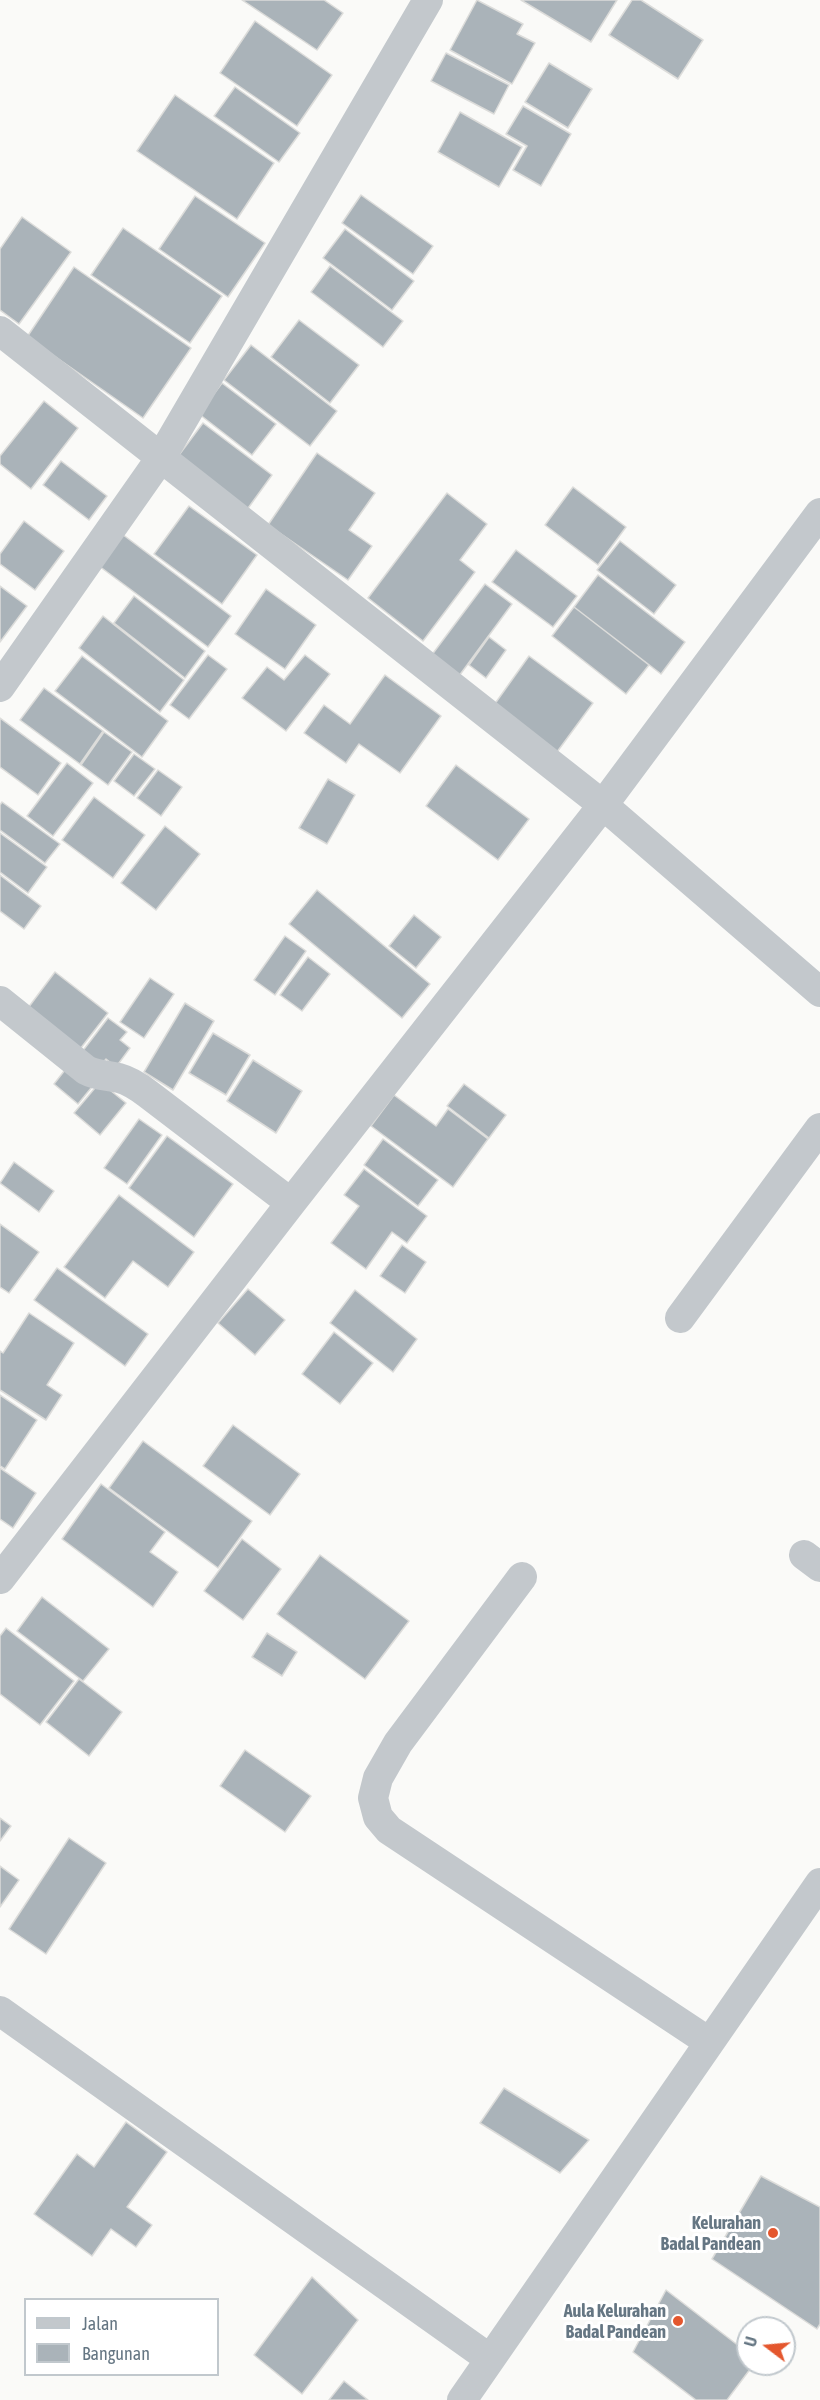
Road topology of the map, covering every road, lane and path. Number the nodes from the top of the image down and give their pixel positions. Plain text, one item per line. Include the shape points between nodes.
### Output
1 (428, 0) edge
2 (0, 331) edge
3 (160, 459) junction
4 (820, 513) edge
5 (0, 687) edge
6 (603, 805) junction
7 (820, 992) edge
8 (0, 1001) edge
9 (820, 1128) edge
10 (291, 1203) junction
11 (680, 1318) dead end
12 (522, 1577) dead end
13 (0, 1579) edge
14 (820, 1883) edge
15 (0, 2012) edge
16 (709, 2042) junction
17 (490, 2359) junction
18 (462, 2400) edge

1 - 3 street
2 - 3 street
3 - 5 street
3 - 6 street
4 - 6 street
6 - 7 street
6 - 10 street
8 - 10 street via 86,1070 129,1081 148,1094
9 - 11 street
10 - 13 street
12 - 16 street via 398,1743 378,1778 373,1798 378,1817 389,1830
14 - 16 street
15 - 17 street
16 - 17 street
17 - 18 street

